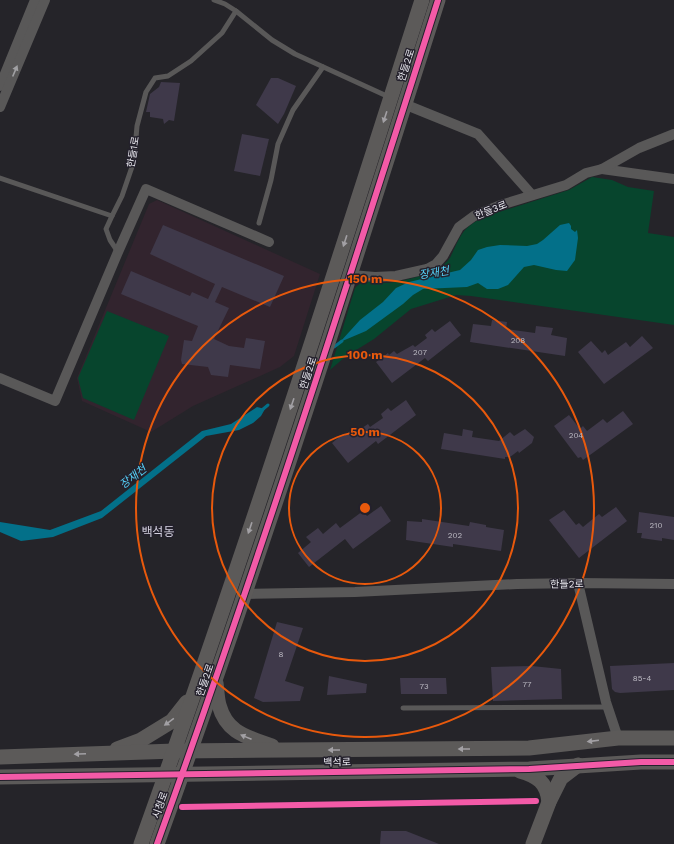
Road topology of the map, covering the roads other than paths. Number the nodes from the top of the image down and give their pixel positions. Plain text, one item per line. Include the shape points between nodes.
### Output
1 (35, 0) edge
2 (45, 0) edge
3 (214, 0) edge
4 (422, 0) edge
5 (438, 0) edge
6 (236, 12) junction
7 (323, 67) junction
8 (0, 86) edge
9 (398, 101) junction
10 (0, 107) edge
11 (674, 134) edge
12 (602, 169) junction
13 (0, 178) edge
14 (674, 179) edge
15 (532, 195) junction
16 (112, 216) junction
17 (259, 223) dead end
18 (269, 242) dead end
19 (118, 252) junction
20 (351, 275) junction
21 (0, 378) edge
22 (578, 583) junction
23 (674, 584) edge
24 (245, 594) junction
25 (215, 680) junction
26 (194, 693) junction
27 (608, 707) junction
28 (403, 708) dead end
29 (618, 738) junction
30 (674, 738) edge
31 (283, 750) junction
32 (175, 751) junction
33 (191, 751) junction
34 (104, 753) junction
35 (0, 757) edge
36 (674, 762) edge
37 (578, 765) junction
38 (513, 769) junction
39 (166, 774) junction
40 (182, 775) junction
41 (0, 777) edge
42 (549, 802) junction
43 (141, 844) edge
44 (156, 844) edge
45 (533, 844) edge

1 - 8 street
10 -> 2 street
3 - 6 lane
4 - 9 street, 한들2로
5 - 9 street, 한들2로
6 - 7 lane via 272,40
6 - 16 lane, 한들1로 via 222,33 191,61 168,76 155,78 146,92 136,126 134,161
7 - 9 lane
7 - 17 lane via 293,110 278,144
9 - 15 street via 478,134
9 - 20 street, 한들2로
9 -> 26 street, 한들2로 via 301,376
11 - 12 street, 한들3로 via 638,148
12 - 14 street, 한들3로
12 - 15 street, 한들3로 via 586,173 566,185
13 - 16 lane
15 - 20 street, 한들3로 via 474,216 459,227 443,256 427,269 396,276
16 - 19 lane, 한들1로 via 106,229
18 - 19 street via 146,189
19 - 21 street via 55,402
20 - 24 street, 한들2로
22 - 23 street, 한들2로
22 - 24 street, 한들2로
22 - 27 street
24 - 25 street, 한들2로
31 -> 25 street via 241,735 226,722 218,705
25 - 33 street, 한들2로
26 - 32 street, 한들2로
26 -> 34 street via 172,721 141,740
27 - 28 lane
27 - 29 street
29 - 30 street, 백석로
29 -> 31 street, 백석로 via 529,748
31 - 33 street, 백석로
32 - 33 street, 백석로
32 - 34 street, 백석로
32 - 39 street, 시청로
33 - 40 street, 시청로
34 -> 35 street, 백석로
36 - 37 street, 백석로
37 - 38 street, 백석로
37 - 42 street via 561,778
38 - 40 street, 백석로
38 - 42 street via 531,774 540,781 548,794
39 - 40 street, 백석로
39 - 41 street, 백석로
39 - 43 street, 시청로
40 - 44 street, 시청로
42 - 45 street

